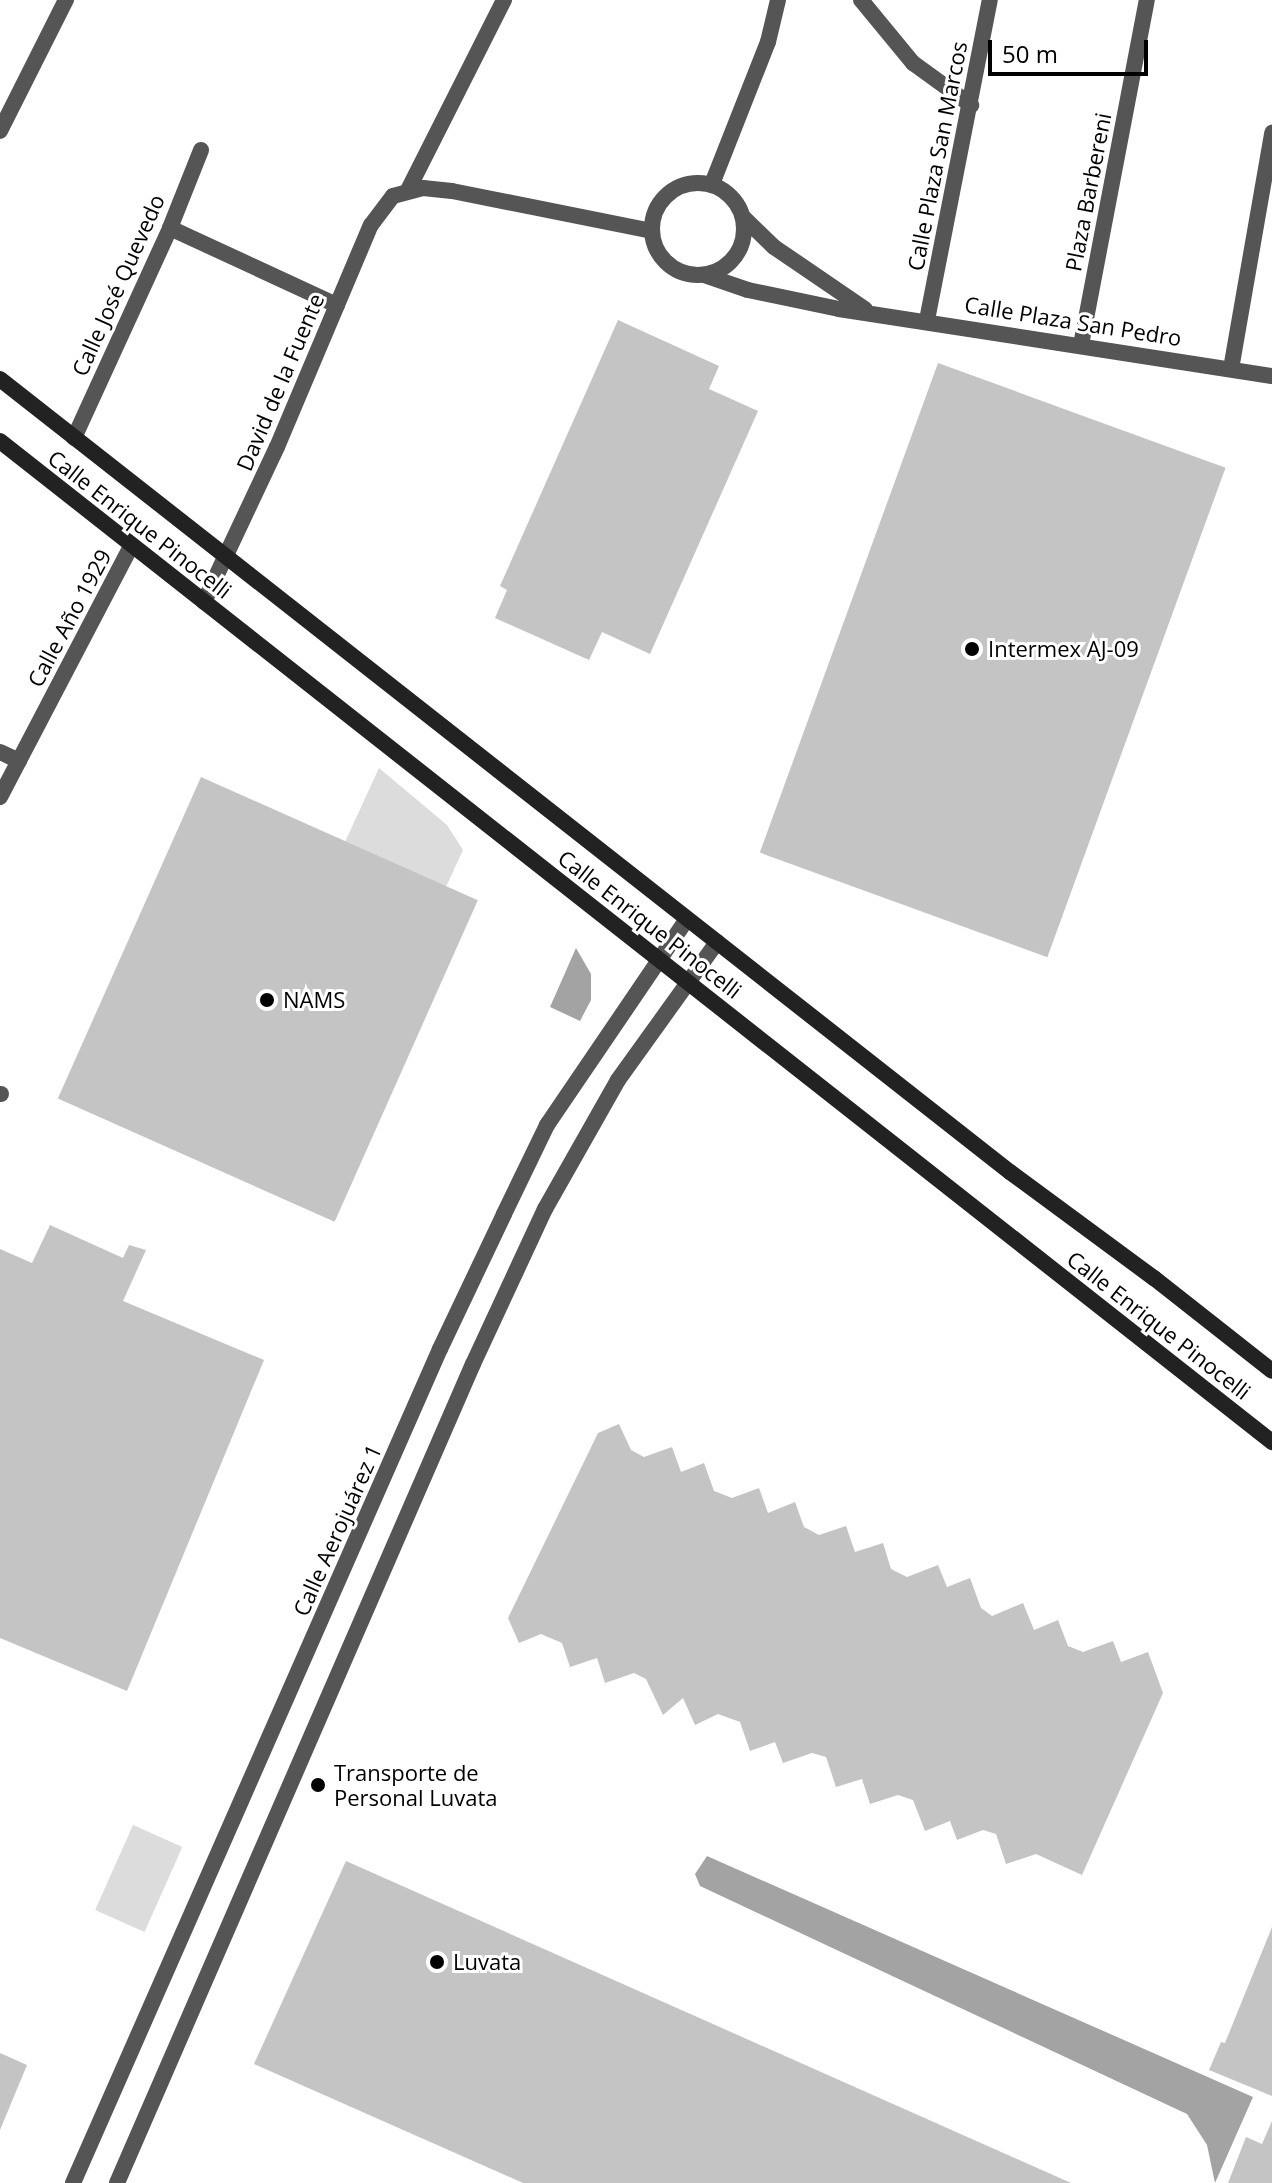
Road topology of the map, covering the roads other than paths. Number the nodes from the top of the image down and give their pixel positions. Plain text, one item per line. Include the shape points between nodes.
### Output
1 (66, 0) edge
2 (504, 0) edge
3 (778, 0) edge
4 (861, 0) edge
5 (990, 0) edge
6 (1147, 0) edge
7 (971, 105) junction
8 (0, 131) edge
9 (1272, 133) edge
10 (201, 150) dead end
11 (712, 184) junction
12 (408, 190) junction
13 (743, 217) junction
14 (170, 228) junction
15 (652, 231) junction
16 (704, 275) junction
17 (337, 305) junction
18 (867, 310) junction
19 (927, 320) junction
20 (1081, 345) junction
21 (1231, 369) junction
22 (1272, 376) edge
23 (0, 379) edge
24 (74, 438) junction
25 (0, 441) edge
26 (132, 545) junction
27 (227, 558) junction
28 (204, 602) junction
29 (0, 752) edge
30 (19, 761) junction
31 (0, 797) edge
32 (687, 919) junction
33 (717, 942) junction
34 (658, 959) junction
35 (689, 983) junction
36 (1272, 1371) edge
37 (1272, 1442) edge
38 (73, 2183) edge
39 (117, 2183) edge

1 - 8 street
2 - 12 street
3 - 11 street via 768,42
4 - 7 street via 913,63
5 - 7 street, Calle Plaza San Marcos
6 - 20 street, Plaza Barbereni
7 - 19 street, Calle Plaza San Marcos
9 - 21 street
10 - 14 street, Calle José Quevedo
11 - 13 street via 726,191
11 - 15 street via 682,185 670,192 659,203
12 - 15 street via 452,191
12 - 17 street, David de la Fuente via 379,210
13 - 16 street via 740,248 719,270
13 - 18 street, Calle Plaza San Pedro via 774,247
14 - 17 street
14 - 24 street, Calle José Quevedo
15 - 16 street via 655,246 675,269
16 - 18 street, Calle Plaza San Pedro via 806,302
17 - 27 street, David de la Fuente
18 - 19 street, Calle Plaza San Pedro
19 - 20 street, Calle Plaza San Pedro
20 - 21 street, Calle Plaza San Pedro
21 - 22 street, Calle Plaza San Pedro
23 - 24 main road, Calle Enrique Pinocelli
24 - 27 main road, Calle Enrique Pinocelli
25 - 26 main road, Calle Enrique Pinocelli
26 - 28 main road, Calle Enrique Pinocelli
26 - 30 street, Calle Año 1929
27 - 28 street, David de la Fuente
27 - 32 main road, Calle Enrique Pinocelli
28 - 34 main road, Calle Enrique Pinocelli
29 - 30 street
30 - 31 street, Calle Año 1929
32 - 33 main road, Calle Enrique Pinocelli
32 - 34 street, Calle Aerojuárez 1
33 - 35 street
33 - 36 main road, Calle Enrique Pinocelli
34 - 35 main road, Calle Enrique Pinocelli
34 - 38 street, Calle Aerojuárez 1 via 547,1125 504,1214
35 - 37 main road, Calle Enrique Pinocelli
35 - 39 street via 591,1122 503,1296

